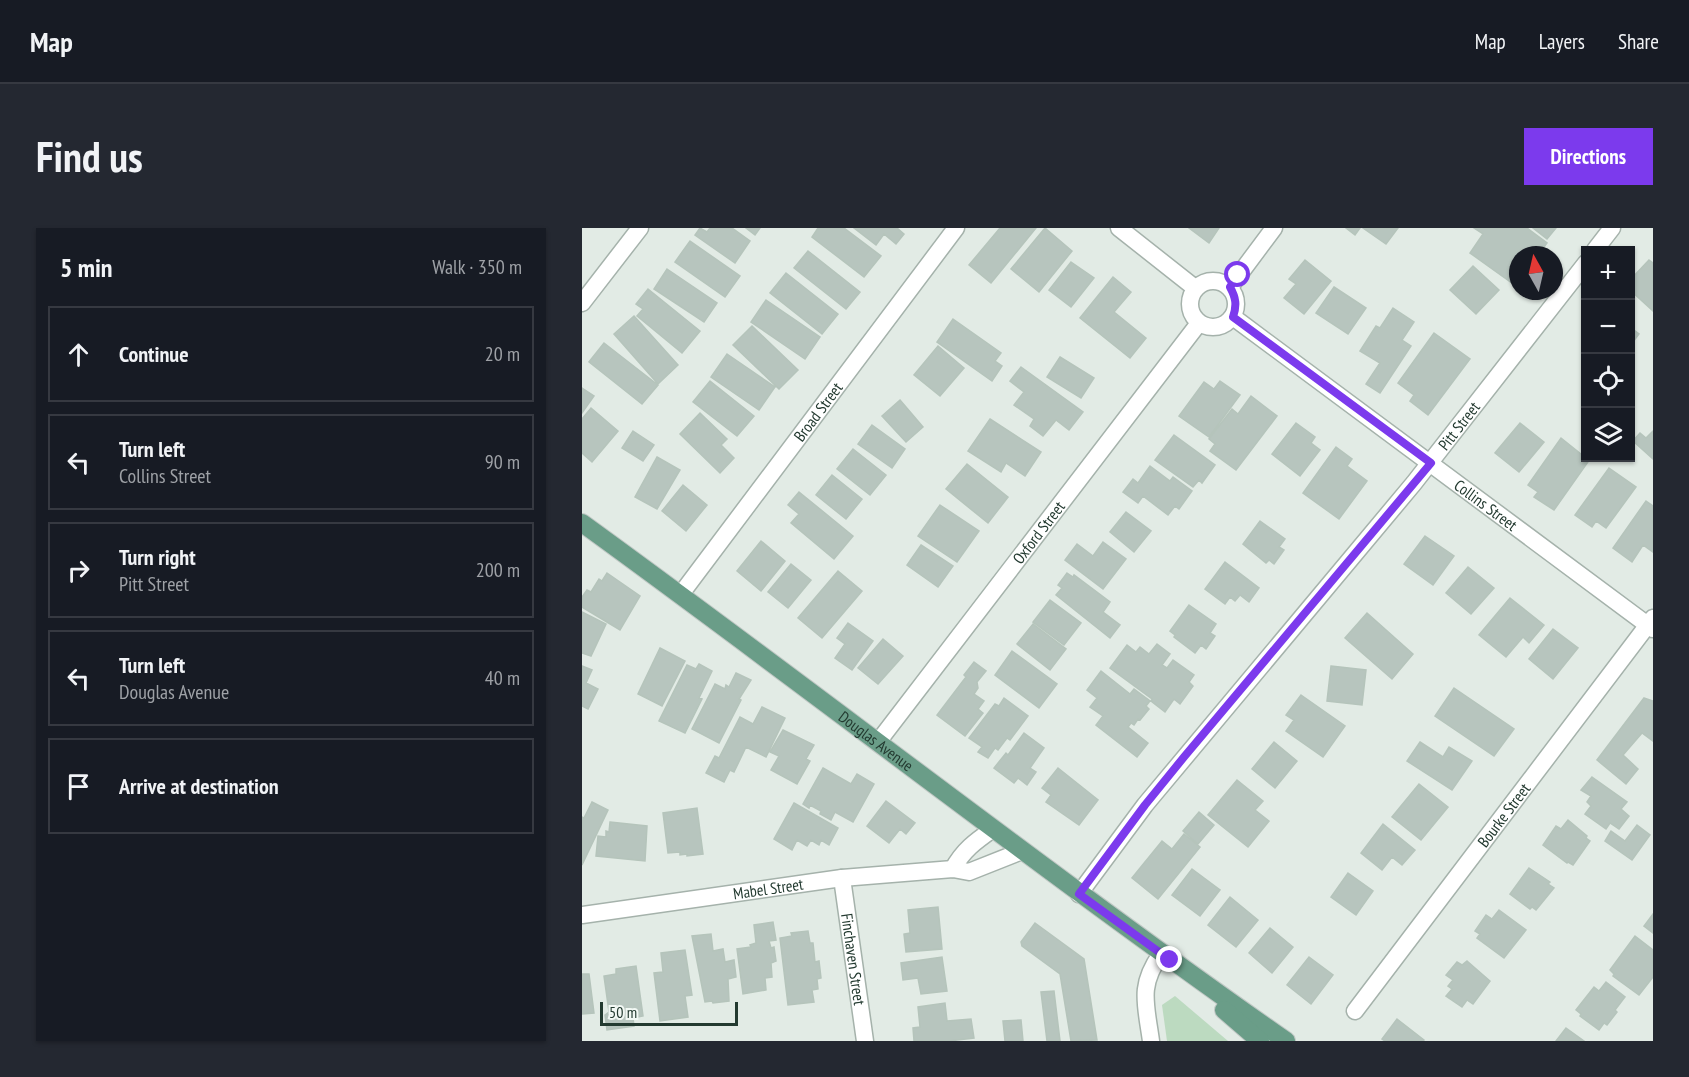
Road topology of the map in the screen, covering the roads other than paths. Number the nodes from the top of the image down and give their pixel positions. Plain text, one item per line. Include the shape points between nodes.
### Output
1 (640, 228) edge
2 (956, 228) edge
3 (1119, 228) edge
4 (1274, 228) edge
5 (1612, 228) edge
6 (1598, 246) edge
7 (1581, 269) edge
8 (1230, 287) junction
9 (1195, 288) junction
10 (582, 303) edge
11 (1233, 317) junction
12 (1199, 323) junction
13 (1431, 463) junction
14 (582, 523) edge
15 (681, 594) junction
16 (1651, 624) edge
17 (878, 742) junction
18 (993, 829) junction
19 (1022, 850) junction
20 (953, 869) junction
21 (842, 878) junction
22 (1079, 894) junction
23 (582, 915) edge
24 (1166, 957) junction
25 (1355, 1011) dead end
26 (865, 1041) edge
27 (1151, 1041) edge
28 (1260, 1041) edge
29 (1286, 1041) edge

1 - 10 street
2 - 15 street, Broad Street
3 - 9 street
4 - 8 street
5 - 6 street
7 - 13 street, Pitt Street
8 - 9 street via 1218,280 1205,281
8 - 11 street via 1235,296
9 - 12 street via 1189,300 1191,313
11 - 12 street via 1223,325
11 - 13 street, Collins Street
12 - 17 street, Oxford Street
13 - 16 street, Collins Street
13 - 22 street, Pitt Street via 1171,773
14 - 15 main road, Douglas Avenue
15 - 17 main road, Douglas Avenue
16 - 25 street, Bourke Street
17 - 18 main road, Douglas Avenue
18 - 19 main road, Douglas Avenue
18 - 20 street via 968,847
19 - 20 street, Mabel Street via 969,872
19 - 22 main road, Douglas Avenue
20 - 21 street, Mabel Street
21 - 23 street, Mabel Street
21 - 26 street, Finchaven Street
22 - 24 main road, Douglas Avenue
24 - 27 street via 1146,980 1144,993
24 - 28 main road, Douglas Avenue
24 - 29 main road, Douglas Avenue

